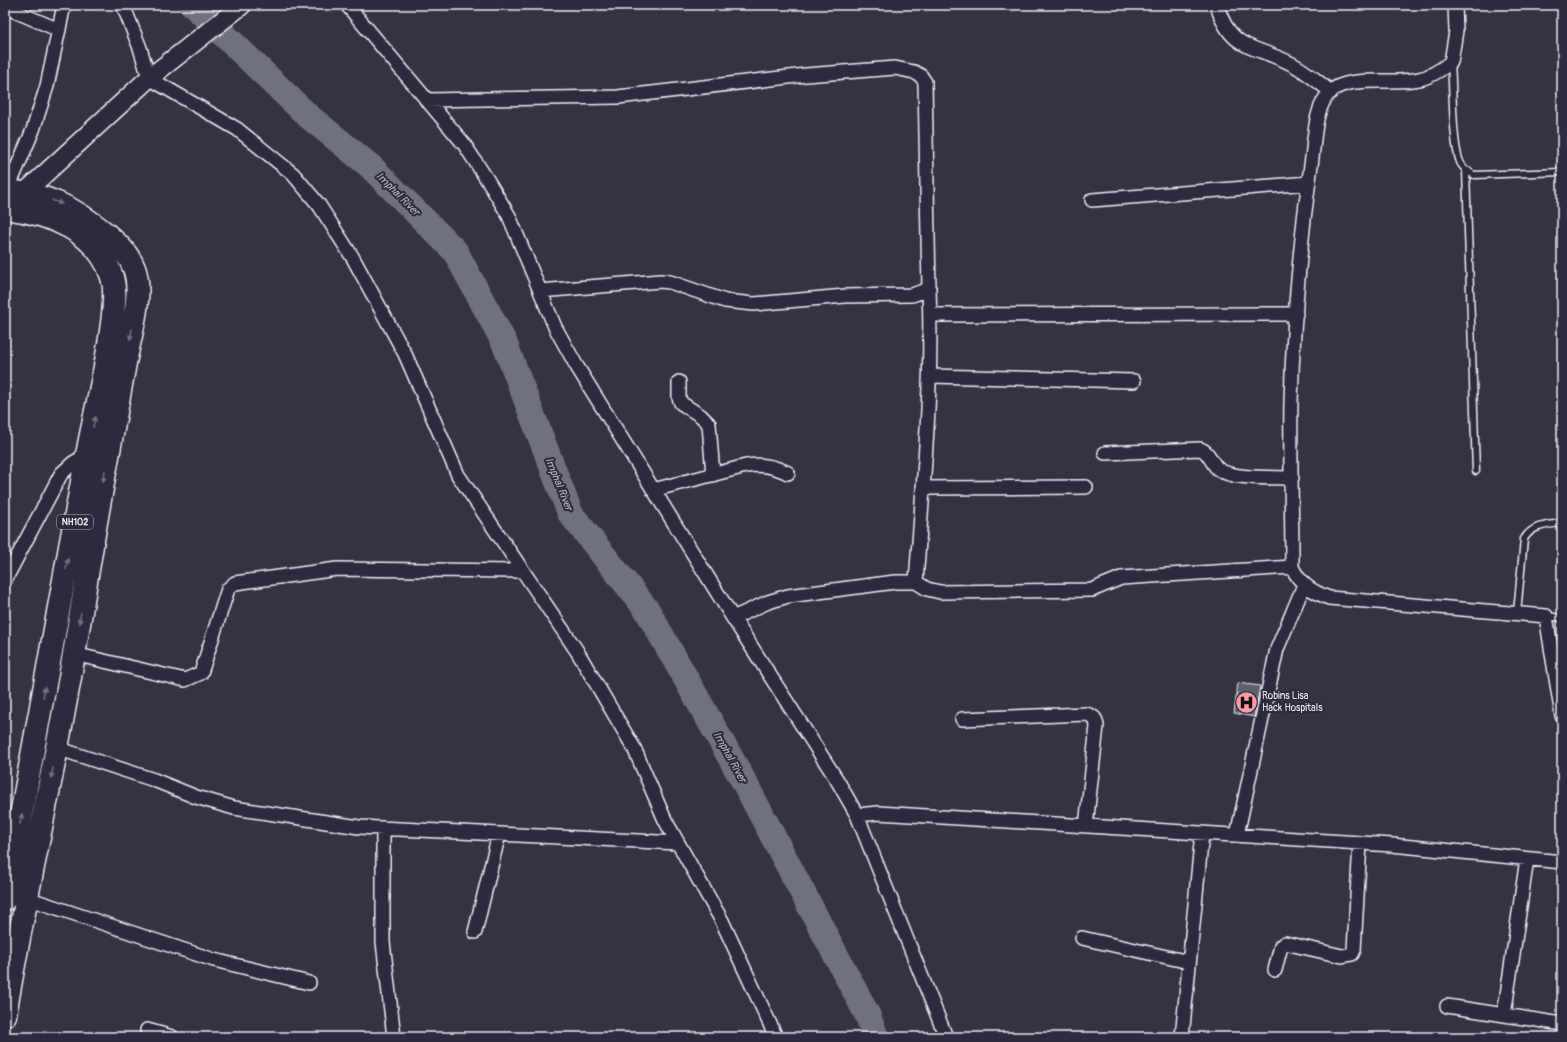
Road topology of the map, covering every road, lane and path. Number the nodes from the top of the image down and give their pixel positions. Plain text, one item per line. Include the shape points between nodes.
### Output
1 (64, 5) edge
2 (124, 5) edge
3 (242, 5) edge
4 (347, 5) edge
5 (1217, 5) edge
6 (1455, 5) edge
7 (5, 6) edge
8 (59, 30) junction
9 (1451, 62) junction
10 (149, 78) junction
11 (1331, 92) junction
12 (426, 100) junction
13 (1466, 170) junction
14 (1562, 172) edge
15 (1309, 183) junction
16 (9, 197) edge
17 (1092, 200) dead end
18 (929, 289) junction
19 (540, 291) junction
20 (930, 314) junction
21 (1296, 314) junction
22 (930, 376) junction
23 (1134, 381) dead end
24 (679, 382) dead end
25 (109, 448) junction
26 (1105, 453) dead end
27 (87, 454) junction
28 (1476, 471) dead end
29 (788, 473) dead end
30 (713, 475) junction
31 (1292, 478) junction
32 (1086, 487) dead end
33 (923, 488) junction
34 (654, 490) junction
35 (1562, 523) edge
36 (1292, 567) junction
37 (523, 571) junction
38 (5, 580) edge
39 (916, 582) junction
40 (1304, 585) junction
41 (1517, 613) junction
42 (1546, 616) junction
43 (733, 618) junction
44 (1562, 618) edge
45 (74, 654) junction
46 (1562, 716) edge
47 (962, 719) dead end
48 (57, 748) junction
49 (857, 815) junction
50 (1086, 826) junction
51 (383, 828) junction
52 (1202, 833) junction
53 (499, 834) junction
54 (1237, 835) junction
55 (678, 843) junction
56 (1360, 843) junction
57 (1527, 859) junction
58 (1562, 862) edge
59 (27, 898) junction
60 (5, 899) edge
61 (474, 932) dead end
62 (1082, 938) dead end
63 (1189, 962) junction
64 (1275, 970) dead end
65 (309, 982) dead end
66 (1447, 1006) dead end
67 (5, 1015) edge
68 (1504, 1015) junction
69 (1562, 1024) edge
70 (147, 1030) dead end
71 (172, 1037) edge
72 (394, 1037) edge
73 (776, 1037) edge
74 (946, 1037) edge
75 (1182, 1037) edge

1 - 8 street
2 - 10 street
3 - 10 street
4 - 12 street
5 - 11 street via 1232,37 1302,69
6 - 9 street via 1456,32
7 - 8 street
8 - 16 street via 47,86
9 - 11 street via 1419,80 1351,83
9 - 13 lane via 1457,148 1461,164
10 - 16 street
10 - 37 street via 237,129 293,174 319,205 353,258 405,354 458,475
11 - 15 street via 1319,114
12 - 18 street via 618,97 806,75 895,68 914,72 921,76 926,89
12 - 19 street via 464,144 509,216
13 - 14 lane via 1474,175
13 - 28 lane
15 - 17 street
15 - 21 street
16 -> 25 highway, NH102 via 65,205 112,238 133,266 137,279 137,296
27 -> 16 highway, NH102 via 110,342 114,302 112,277 102,256 89,239 46,217 22,210
18 - 19 street via 912,295 844,296 754,304 725,301 660,281
18 - 20 street
19 - 34 street via 555,327 576,365
20 - 21 street
20 - 22 street
21 - 31 street via 1291,402
22 - 23 street
22 - 33 street
24 - 30 street via 681,403 709,424
25 - 27 street
25 -> 45 highway, NH102
26 - 31 street via 1200,449 1204,450 1219,469 1229,473
27 - 38 street via 61,474
60 -> 27 highway, NH102
29 - 30 street via 774,466 760,464
30 - 34 street
31 - 36 street
32 - 33 street
33 - 39 street
34 - 43 street
35 - 41 lane via 1528,531 1524,539
36 - 39 street via 1121,578 1092,590 940,592
36 - 40 street
37 - 45 street via 336,569 235,583 228,589 201,674 185,680
37 - 55 street via 577,651 634,748 665,820
39 - 43 street via 895,582 788,596
40 - 41 street via 1315,593 1341,600
40 - 54 street via 1277,649
41 - 42 street
42 - 44 lane
42 - 46 street
43 - 49 street via 838,780
45 - 48 highway, NH102
47 - 50 street via 1092,715 1097,726
48 - 51 street via 234,808 359,827
48 -> 59 highway, NH102
49 - 50 street via 878,813
49 - 74 street
50 - 52 street
51 - 53 street
51 - 72 street via 383,942
52 - 54 street
52 - 63 street
53 - 55 street
53 - 61 street
54 - 56 street
55 - 73 street via 722,921
56 - 57 street
56 - 64 street via 1352,954 1342,956 1285,943 1281,946
57 - 58 street
57 - 68 street
59 - 65 street via 214,960
59 - 67 highway, NH102
62 - 63 street
63 - 75 street
66 - 68 street
68 - 69 street
70 - 71 street

